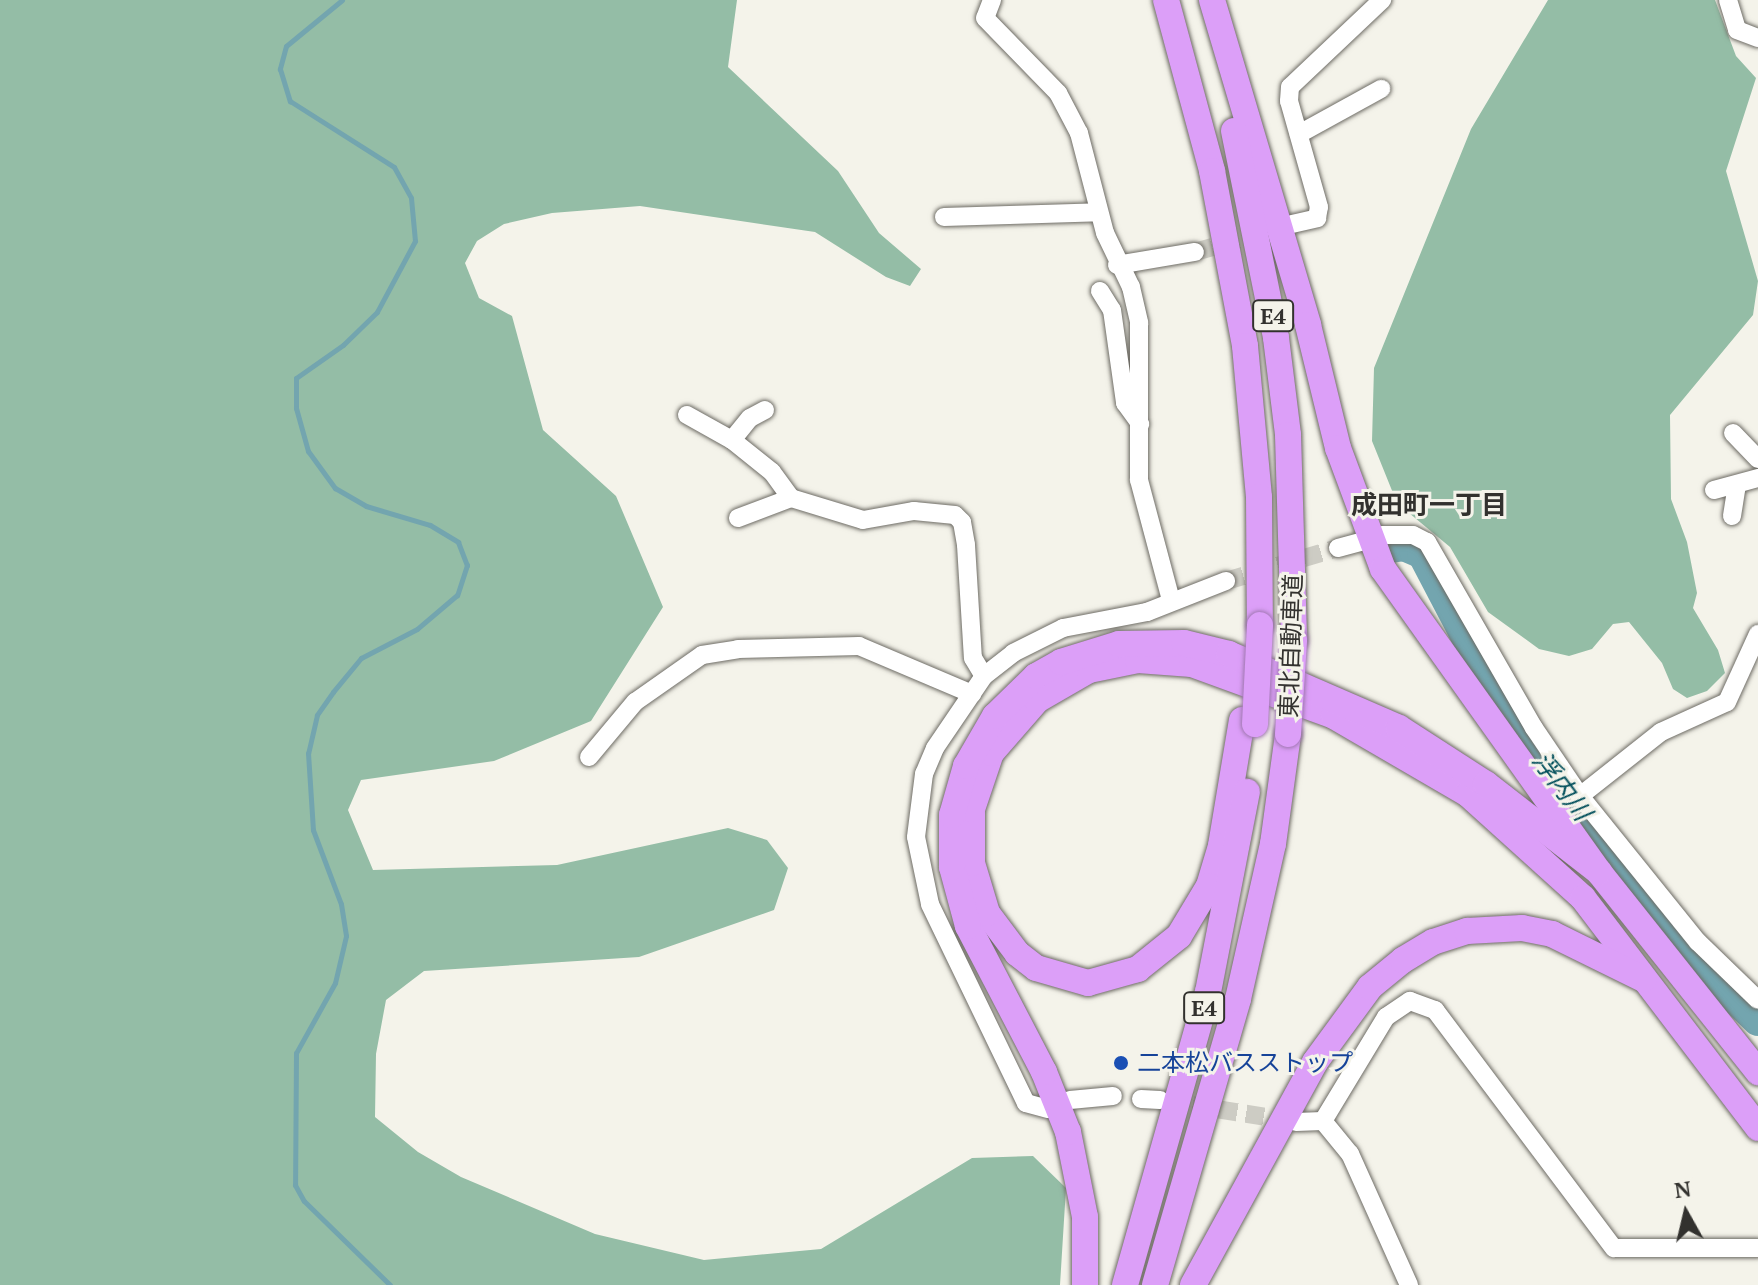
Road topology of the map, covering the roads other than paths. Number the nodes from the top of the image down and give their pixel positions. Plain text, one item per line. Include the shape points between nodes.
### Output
1 (992, 0) edge
2 (1166, 0) edge
3 (1199, 0) edge
4 (1212, 0) edge
5 (1382, 0) edge
6 (1728, 0) edge
7 (1758, 38) edge
8 (1381, 89) dead end
9 (1299, 134) junction
10 (1099, 212) junction
11 (944, 217) dead end
12 (1292, 224) dead end
13 (1195, 252) tunnel mouth
14 (1117, 265) junction
15 (1100, 291) dead end
16 (765, 410) dead end
17 (687, 415) dead end
18 (1140, 424) junction
19 (1733, 433) dead end
20 (732, 440) junction
21 (1758, 459) edge
22 (1758, 478) edge
23 (1737, 484) junction
24 (1714, 490) dead end
25 (791, 498) junction
26 (1732, 516) dead end
27 (738, 518) dead end
28 (1382, 535) dead end
29 (1360, 542) dead end
30 (1338, 548) tunnel mouth
31 (1226, 581) tunnel mouth
32 (1171, 600) junction
33 (1758, 634) edge
34 (984, 676) junction
35 (972, 694) junction
36 (1248, 722) junction
37 (589, 757) dead end
38 (1580, 796) junction
39 (1599, 872) junction
40 (1643, 979) junction
41 (1758, 1000) edge
42 (1758, 1072) edge
43 (1113, 1096) dead end
44 (1070, 1100) dead end
45 (1048, 1109) dead end
46 (1323, 1121) junction
47 (1296, 1122) tunnel mouth
48 (1758, 1128) edge
49 (1758, 1248) edge
50 (1085, 1285) edge
51 (1125, 1285) edge
52 (1155, 1285) edge
53 (1193, 1285) edge
54 (1409, 1285) edge

1 - 10 street via 985,18 1048,81 1072,120
2 - 36 highway, 東北自動車道 / E4, bridge via 1229,254 1250,412 1259,497
3 - 52 highway, 東北自動車道 / E4, bridge via 1244,170 1276,338 1292,489 1294,640 1273,844 1238,999
4 - 39 highway via 1304,311 1338,448 1371,542 1411,614
5 - 9 street via 1290,87
6 - 7 street via 1737,30
8 - 9 street
9 - 12 street via 1319,207 1317,218
10 - 11 street
10 - 14 street
13 - 14 street
14 - 18 street via 1137,309
15 - 18 street via 1112,310 1125,403
16 - 20 street via 750,418
17 - 20 street
18 - 32 street via 1139,480
19 - 21 street
20 - 25 street via 772,472
22 - 23 street
23 - 24 street
23 - 26 street
25 - 27 street
25 - 34 street via 863,520 914,511 955,515 962,522 966,545 973,658
28 - 38 street via 1413,535 1432,548 1534,728
29 - 30 street
31 - 32 street
32 - 34 street via 1147,612 1063,628 1013,653
33 - 38 street via 1727,702 1661,732
34 - 35 street
35 - 37 street via 859,646 738,649 702,655 635,702
35 - 45 street via 924,774 916,808 918,861 930,904 1026,1103
36 - 40 highway via 1209,886 1179,936 1160,956 1114,979 1088,983 1036,968 1017,953 987,913 972,863 972,809 991,753 1037,700 1064,683 1089,670 1164,659 1226,674 1334,716 1468,794 1583,898
36 - 51 highway, 東北自動車道 / E4 via 1241,842 1208,992
38 - 41 street via 1698,942
39 - 42 highway
39 - 50 highway via 1486,784 1399,728 1229,654 1184,643 1119,644 1061,662 1036,676 995,716 966,766 952,815 952,867 968,926 1061,1109 1081,1193
40 - 48 highway
40 - 53 highway via 1552,934 1522,928 1467,931 1433,942 1403,960 1370,987 1315,1062
43 - 44 street
46 - 47 street
46 - 49 street via 1332,1098 1386,1017 1410,1001 1435,1010 1614,1248
46 - 54 street via 1350,1154

